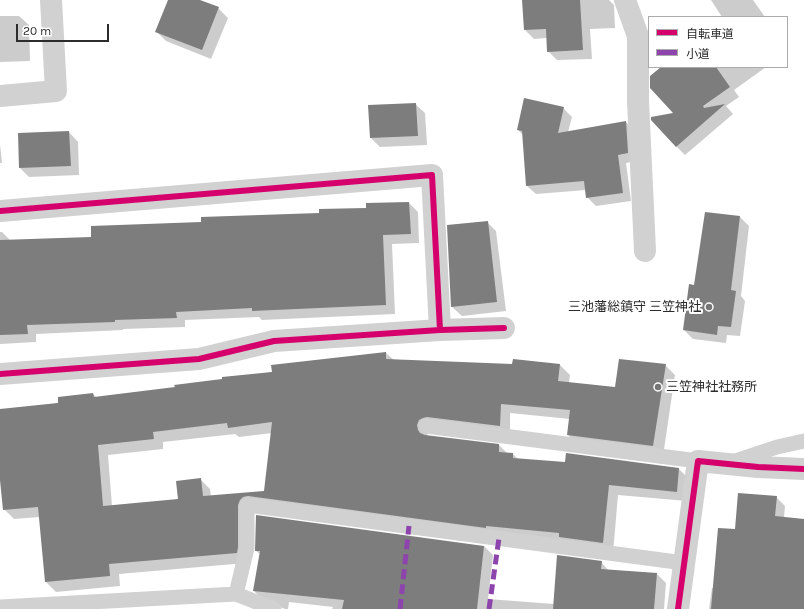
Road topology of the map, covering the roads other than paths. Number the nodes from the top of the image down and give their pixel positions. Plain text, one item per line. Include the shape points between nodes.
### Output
1 (51, 0) edge
2 (625, 0) edge
3 (0, 96) edge
4 (0, 210) edge
5 (645, 251) dead end
6 (504, 328) dead end
7 (440, 330) junction
8 (0, 374) edge
9 (426, 426) dead end
10 (804, 441) edge
11 (698, 460) junction
12 (727, 464) junction
13 (804, 469) edge
14 (684, 563) junction
15 (236, 594) junction
16 (0, 607) edge
17 (274, 609) edge
18 (678, 609) edge

1 - 3 street via 56,91
2 - 5 street via 638,36 638,101
4 - 7 street via 432,175
6 - 7 street
7 - 8 street via 274,341 199,359
9 - 11 lane
10 - 12 lane
11 - 12 street
11 - 14 street
12 - 13 street
14 - 15 lane via 247,505 247,548
14 - 18 street
15 - 16 lane
15 - 17 lane

